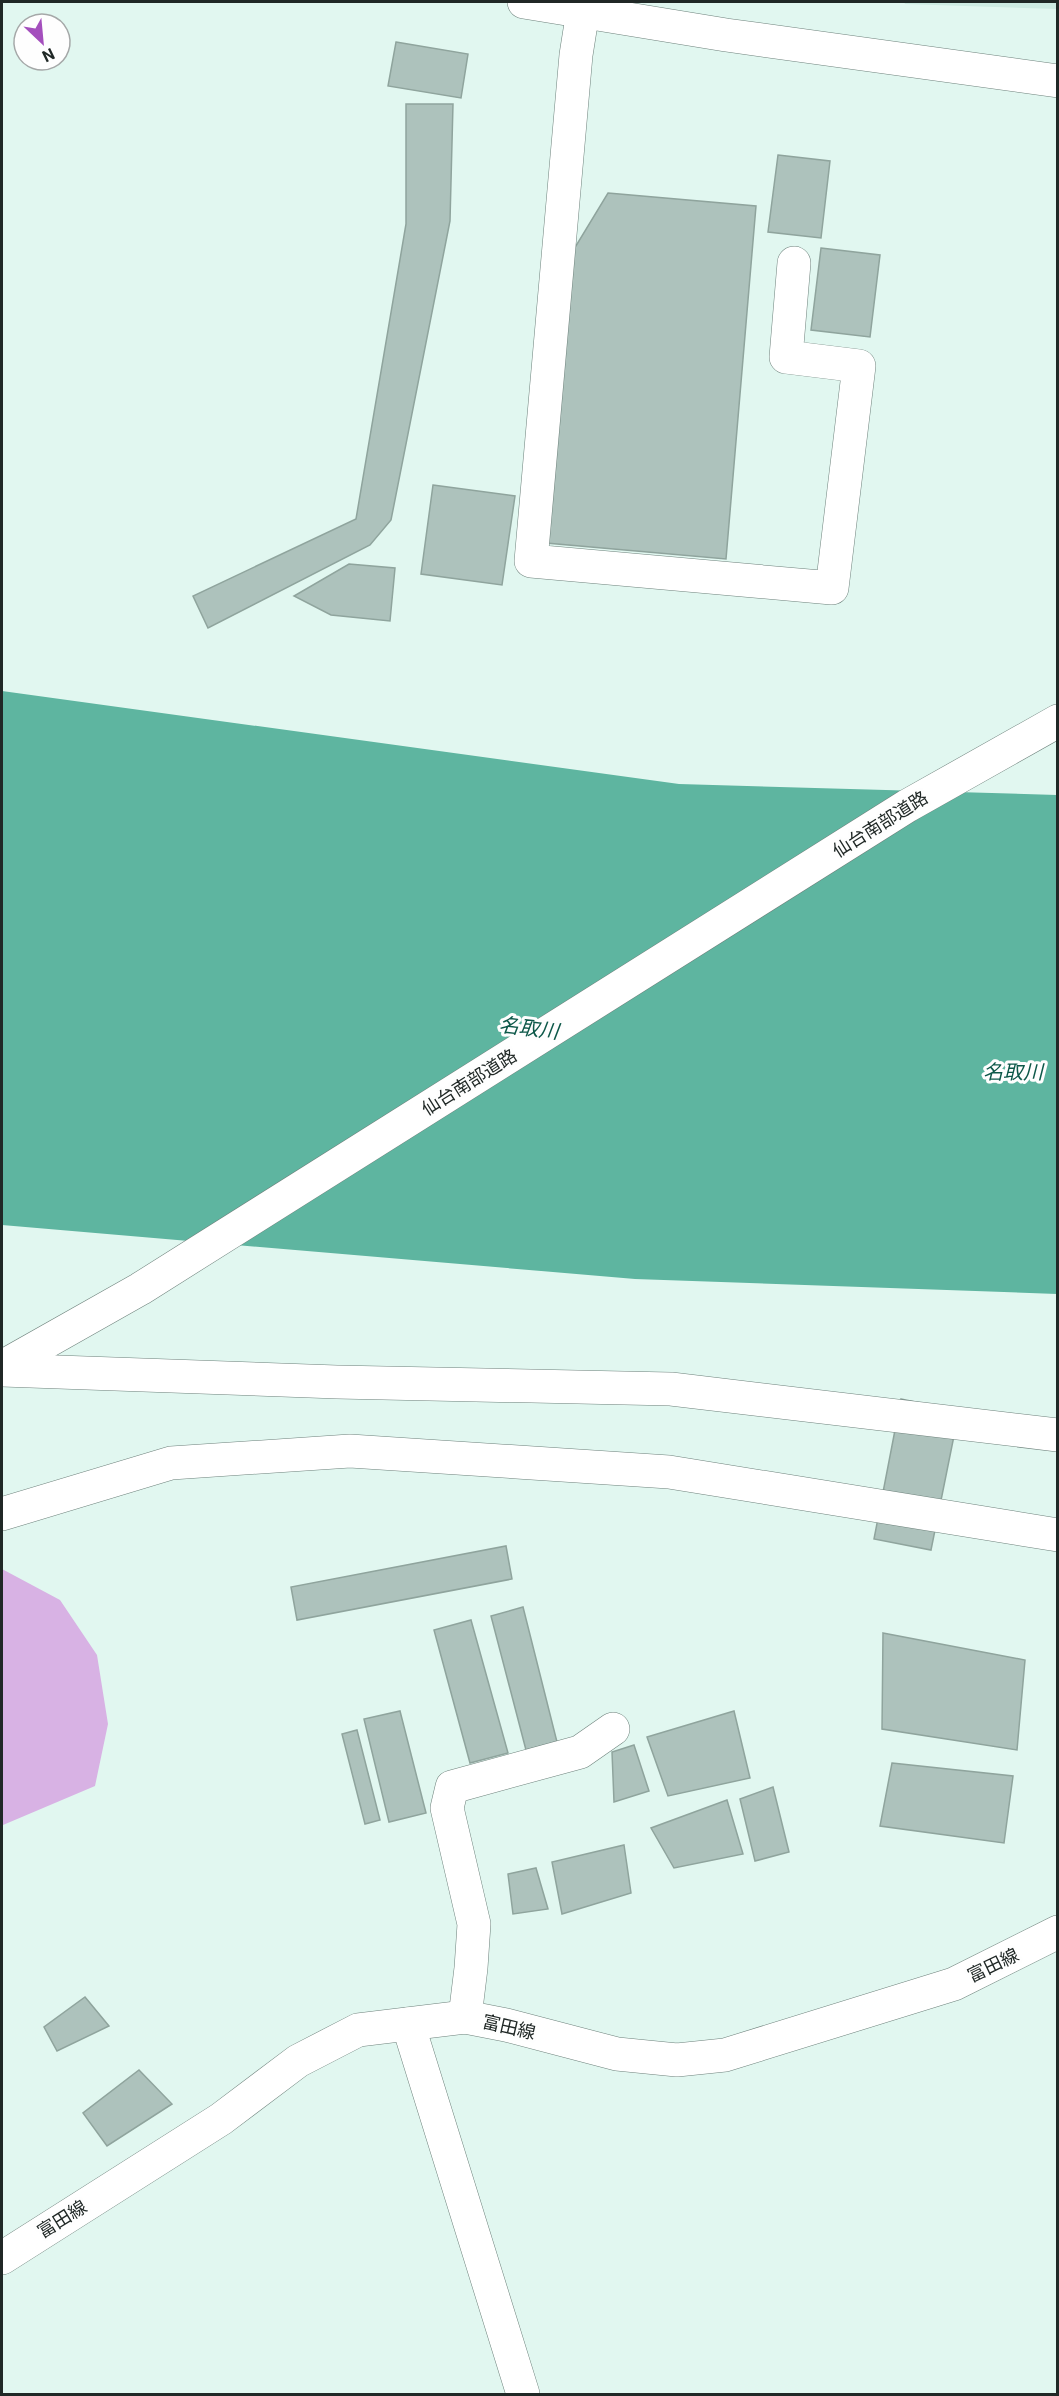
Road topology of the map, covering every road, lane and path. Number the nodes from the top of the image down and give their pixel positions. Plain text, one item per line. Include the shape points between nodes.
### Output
1 (524, 2) edge
2 (583, 11) junction
3 (1058, 81) edge
4 (794, 263) dead end
5 (1058, 721) edge
6 (2, 1368) edge
7 (1058, 1435) edge
8 (2, 1514) edge
9 (1058, 1535) edge
10 (613, 1729) dead end
11 (1058, 1932) edge
12 (465, 2017) junction
13 (408, 2024) junction
14 (2, 2258) edge
15 (523, 2394) edge

1 - 2 main road
2 - 3 main road
2 - 4 main road via 531,561 832,588 859,366 786,357
5 - 6 main road, 仙台南部道路 via 907,806 140,1289
6 - 7 main road via 338,1382 671,1389
8 - 9 main road via 171,1463 350,1451 669,1472
10 - 12 main road via 580,1752 452,1787 447,1808 474,1924
11 - 12 main road, 富田線 via 954,1984 725,2055 677,2060 617,2054
12 - 13 main road, 富田線
13 - 14 main road, 富田線 via 358,2030 298,2061 221,2119
13 - 15 main road

